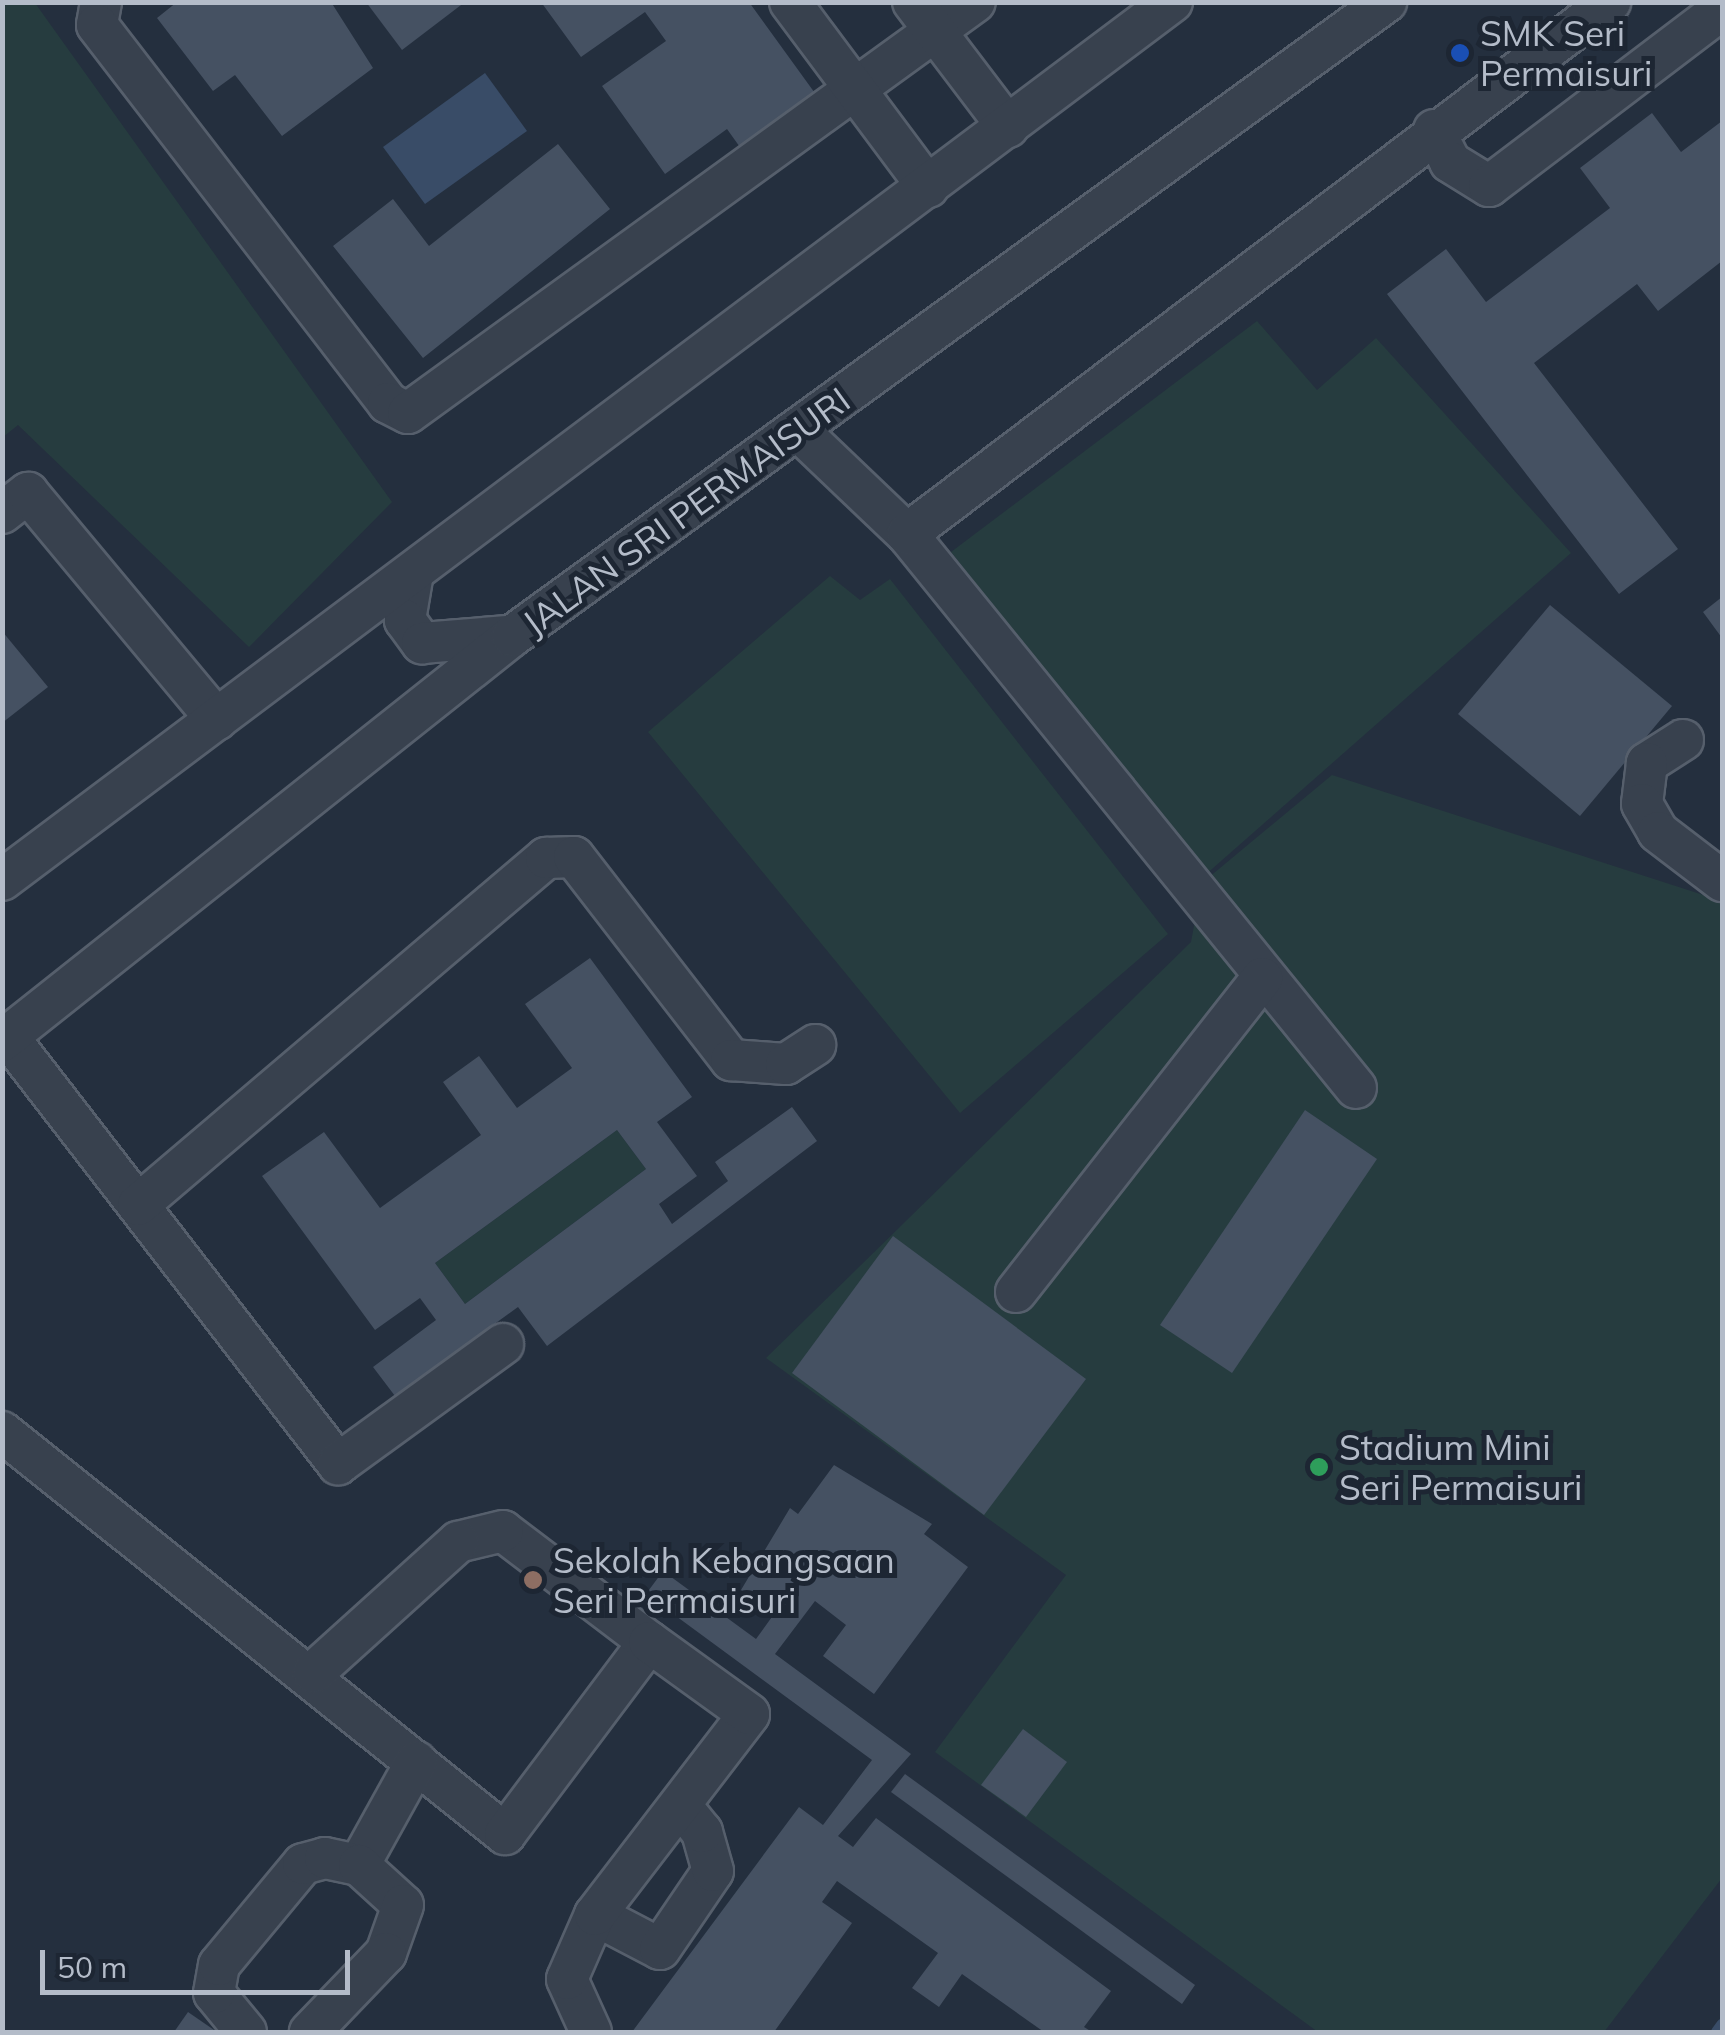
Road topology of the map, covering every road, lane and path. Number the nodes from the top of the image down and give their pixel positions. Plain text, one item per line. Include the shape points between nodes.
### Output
1 (101, 2) edge
2 (790, 2) edge
3 (974, 2) edge
4 (1172, 2) edge
5 (1386, 2) edge
6 (1610, 2) edge
7 (1722, 9) edge
8 (924, 18) edge
9 (857, 96) junction
10 (1008, 128) junction
11 (1434, 130) junction
12 (928, 186) junction
13 (798, 430) junction
14 (2, 512) edge
15 (906, 534) junction
16 (413, 573) junction
17 (512, 636) junction
18 (217, 720) junction
19 (1684, 740) dead end
20 (2, 880) edge
21 (1722, 881) edge
22 (1262, 978) junction
23 (5, 1039) edge
24 (815, 1045) dead end
25 (1356, 1088) dead end
26 (138, 1205) junction
27 (1016, 1292) dead end
28 (503, 1344) dead end
29 (2, 1432) edge
30 (648, 1642) junction
31 (313, 1672) junction
32 (416, 1762) junction
33 (682, 1807) junction
34 (359, 1864) junction
35 (595, 1914) junction
36 (246, 2032) edge
37 (310, 2032) edge
38 (591, 2032) edge

1 - 9 street via 97,25 388,403 408,413
2 - 9 street
3 - 8 street
4 - 10 street
5 - 13 street, JALAN SRI PERMAISURI
6 - 11 street
7 - 11 street via 1488,186 1450,162
8 - 9 street
8 - 10 street
9 - 12 street
10 - 12 street
11 - 15 street
12 - 16 street
13 - 15 street
13 - 17 street, JALAN SRI PERMAISURI
14 - 18 street via 28,493
15 - 22 street
16 - 17 street via 405,620 422,643
16 - 18 street
17 - 23 street, JALAN SRI PERMAISURI
18 - 20 street
19 - 21 street via 1647,763 1642,804 1658,832
22 - 25 street
22 - 27 street
23 - 26 street
24 - 26 street via 786,1064 730,1060 574,857 546,858
26 - 28 street via 338,1464
29 - 31 street
30 - 31 street via 503,1531 458,1542
30 - 32 street via 505,1834
30 - 33 street via 749,1714
31 - 32 street
32 - 34 street
33 - 35 street
33 - 35 street via 702,1832 714,1871 660,1950
34 - 36 street via 303,1864 219,1966 214,1993
34 - 37 street via 403,1905 402,1926
35 - 38 street via 567,1980

